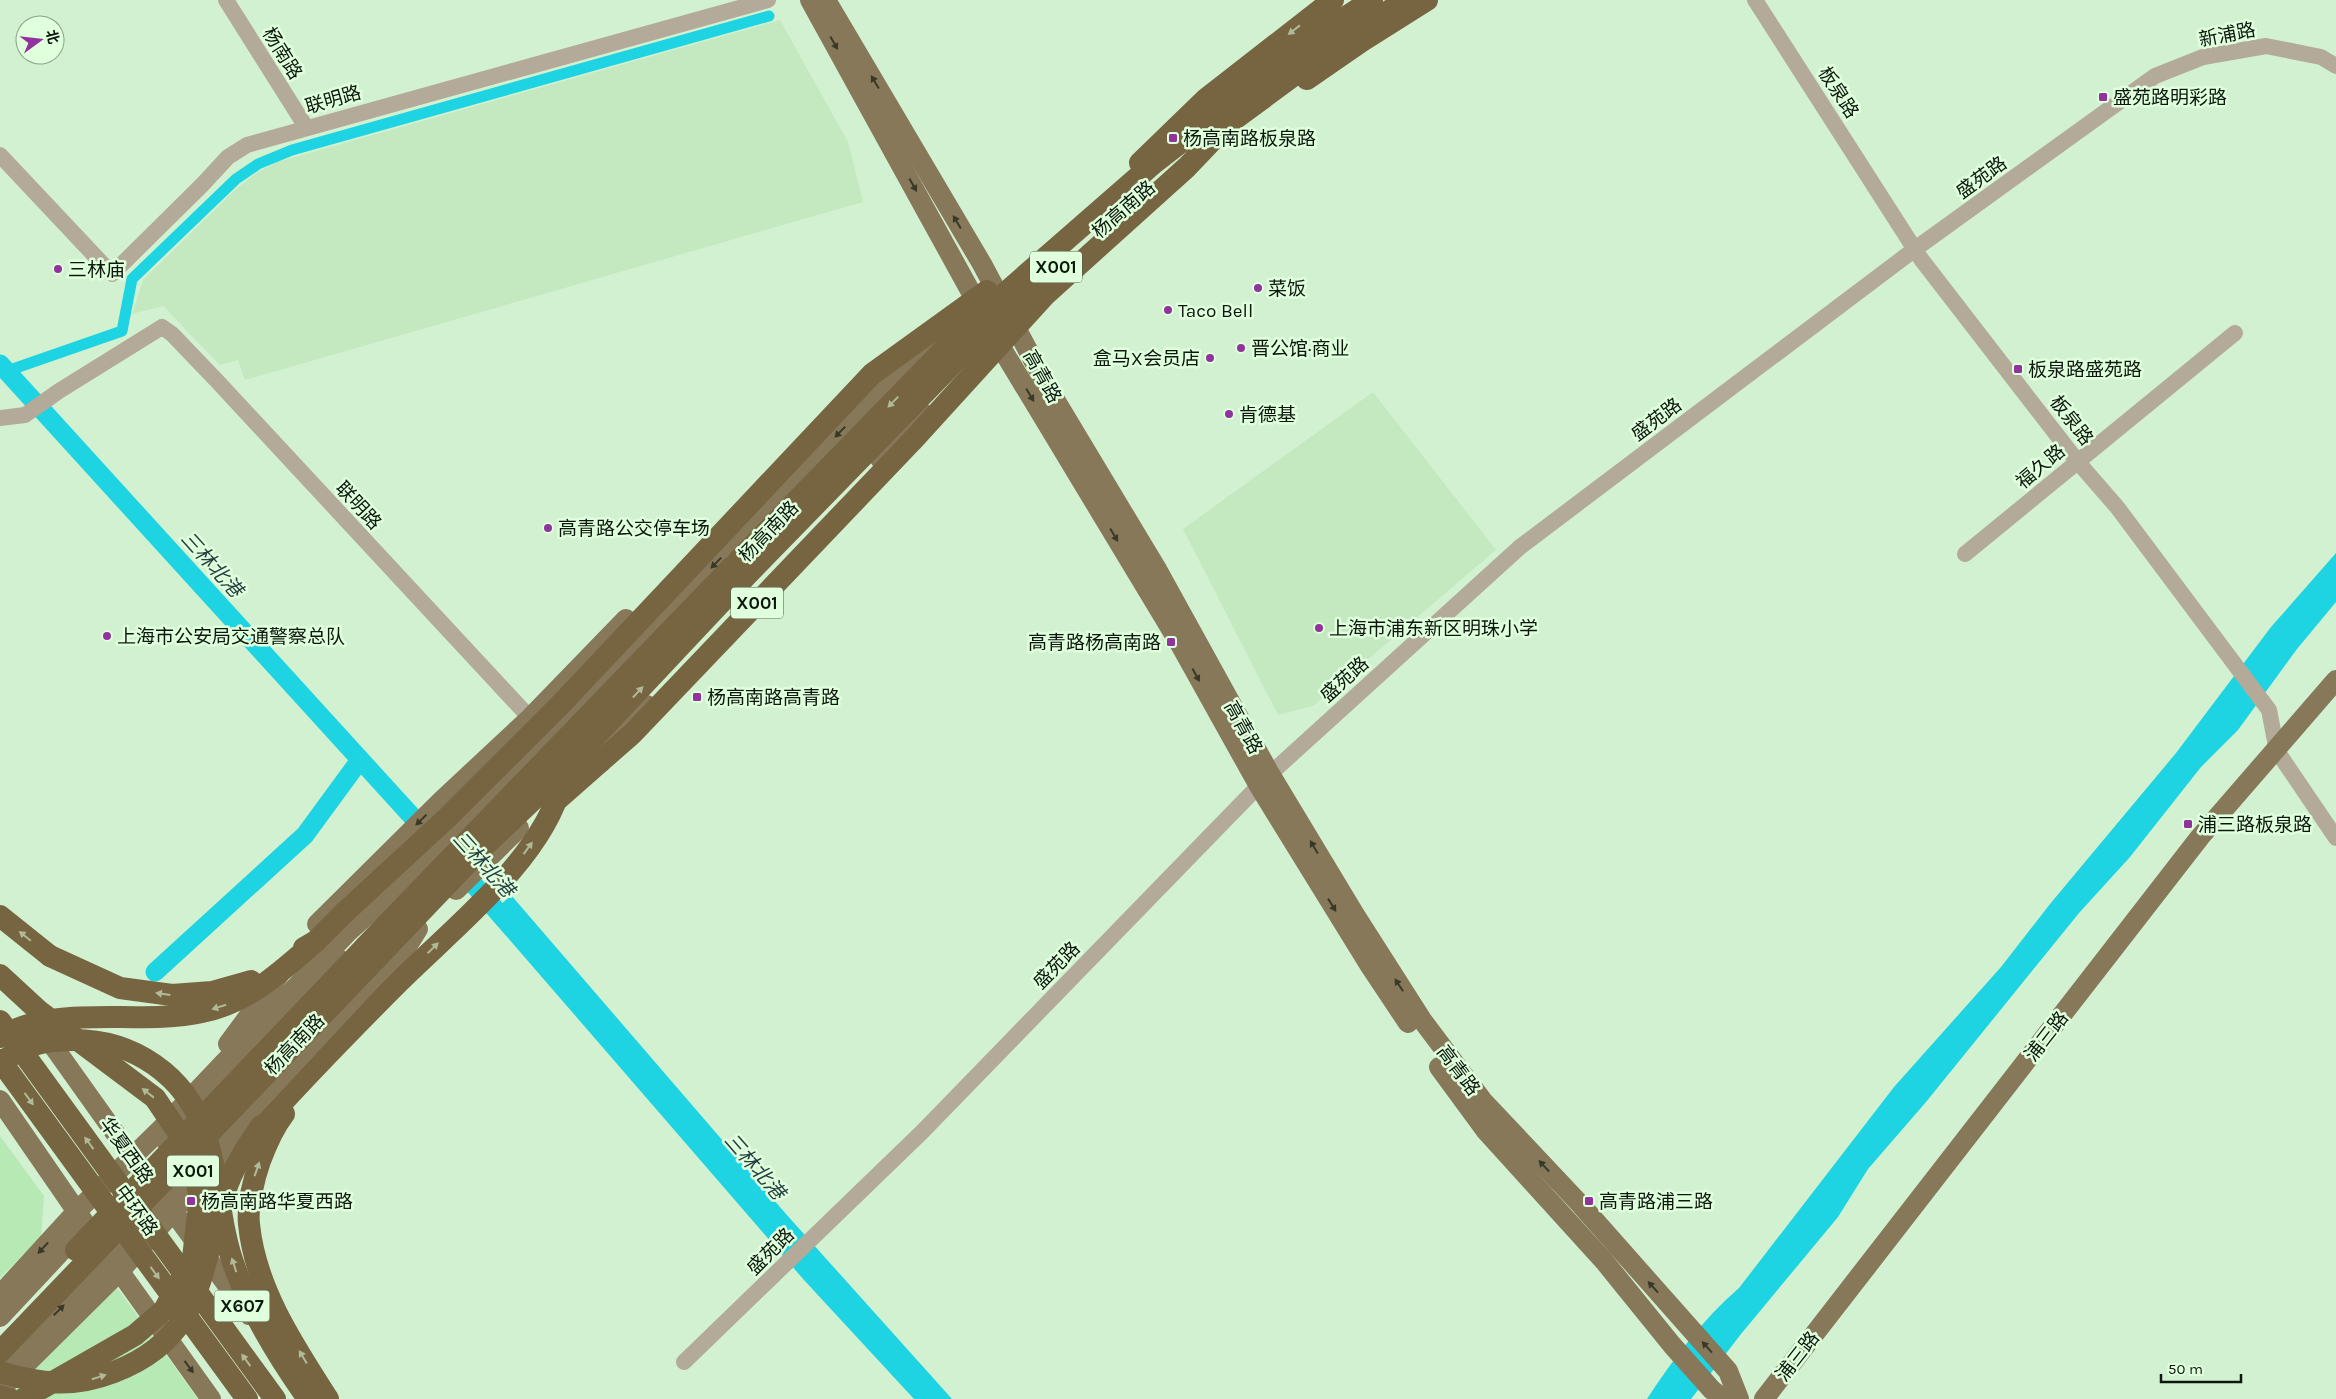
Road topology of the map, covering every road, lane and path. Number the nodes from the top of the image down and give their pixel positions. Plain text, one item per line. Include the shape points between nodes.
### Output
1 (226, 0) edge
2 (768, 0) edge
3 (810, 0) edge
4 (826, 0) edge
5 (1333, 0) edge
6 (1366, 0) edge
7 (1372, 0) edge
8 (1406, 0) edge
9 (1413, 0) edge
10 (1427, 0) edge
11 (1755, 0) edge
12 (2336, 66) edge
13 (2155, 76) joint
14 (1229, 123) junction
15 (306, 128) junction
16 (1183, 140) junction
17 (0, 155) edge
18 (1140, 163) junction
19 (1187, 167) junction
20 (1093, 209) junction
21 (1915, 249) junction
22 (1019, 273) junction
23 (993, 291) junction
24 (2235, 333) dead end
25 (996, 336) junction
26 (1006, 354) junction
27 (0, 418) edge
28 (2078, 461) junction
29 (1965, 554) dead end
30 (738, 572) junction
31 (2336, 680) edge
32 (530, 718) junction
33 (626, 724) junction
34 (592, 740) junction
35 (2277, 751) junction
36 (519, 764) junction
37 (464, 780) junction
38 (1265, 780) junction
39 (557, 800) junction
40 (463, 833) junction
41 (2336, 838) edge
42 (438, 881) junction
43 (0, 916) edge
44 (418, 929) junction
45 (316, 941) junction
46 (375, 960) junction
47 (0, 973) edge
48 (0, 1021) edge
49 (0, 1037) edge
50 (338, 1044) junction
51 (0, 1061) edge
52 (0, 1100) edge
53 (161, 1129) junction
54 (132, 1158) junction
55 (76, 1212) junction
56 (174, 1213) junction
57 (120, 1271) junction
58 (0, 1295) edge
59 (0, 1317) edge
60 (0, 1330) edge
61 (0, 1352) edge
62 (684, 1362) dead end
63 (0, 1371) edge
64 (0, 1390) edge
65 (1718, 1394) edge
66 (0, 1396) edge
67 (10, 1399) edge
68 (23, 1399) edge
69 (211, 1399) edge
70 (247, 1399) edge
71 (275, 1399) edge
72 (310, 1399) edge
73 (328, 1399) edge
74 (1739, 1399) edge
75 (1764, 1399) edge

1 - 15 street, 杨南路
2 - 15 street, 联明路
3 -> 23 main road, 高青路
23 -> 4 main road, 高青路
5 -> 18 highway via 1206,99
6 - 20 main road, 杨高南路 via 1203,118
7 - 16 highway, 杨高南路 / X001, bridge via 1320,34
8 - 14 highway, 杨高南路 / X001, bridge via 1331,48
9 - 23 main road, 杨高南路 / X001 via 1334,50 1215,138
10 - 19 highway, bridge via 1301,82
11 - 21 street, 板泉路
12 - 13 street, 新浦路 via 2321,57 2266,46 2203,57
13 - 21 street, 盛苑路
14 - 19 highway, 杨高南路 / X001, bridge
14 - 30 highway, 杨高南路 / X001, bridge via 1149,185 979,337
15 - 17 street, 联明路 via 260,140 228,156 112,274
16 - 18 highway, 杨高南路 / X001, bridge
16 -> 30 highway, 杨高南路 / X001, bridge via 965,328
18 - 36 highway, 杨高南路 / X001, bridge via 1028,260 872,374 562,703
19 - 39 highway, 杨高南路 / X001, bridge via 1045,295 912,441 632,734
20 - 22 main road, 杨高南路
20 - 23 main road, 杨高南路
21 - 28 street, 板泉路
21 - 38 street, 盛苑路 via 1520,547
22 - 23 main road, 杨高南路
22 - 23 main road via 1000,280 991,276
23 - 25 main road, 高青路
23 - 26 main road
23 - 32 main road, X001 via 950,305 872,366
23 -> 36 main road, 杨高南路 / X001 via 880,390
23 - 38 main road, 高青路 via 1158,571
24 - 28 street, 福久路
25 - 26 main road, 高青路
25 - 33 main road, 杨高南路 / X001
26 - 33 main road, X001 via 672,701
26 -> 38 main road, 高青路 via 1176,639
27 - 32 street, 联明路 via 25,414 162,327
28 - 29 street, 福久路
28 - 35 street, 板泉路 via 2117,507 2261,698 2269,710
34 -> 30 highway, 杨高南路 / X001
30 - 36 highway, 杨高南路 / X001
31 - 35 main road, 浦三路
32 - 37 main road, X001
33 - 34 main road, 杨高南路 / X001
33 - 39 main road, 杨高南路 / X001
34 - 40 highway, 杨高南路 / X001 via 558,776
35 - 41 street, 板泉路
35 - 75 main road, 浦三路 via 2200,837
36 - 37 main road, 杨高南路
36 - 40 highway, 杨高南路 / X001
36 - 40 highway, X001
37 - 40 main road, X001
38 - 62 street, 盛苑路 via 922,1132
38 -> 65 main road, 高青路 via 1370,966 1486,1131 1604,1260 1672,1345
74 -> 38 main road, 高青路 via 1728,1370 1465,1080
39 - 40 main road, 杨高南路 / X001
46 -> 39 highway, X001 via 469,914 502,881
40 - 42 highway, 杨高南路 / X001
40 - 45 highway, X001, bridge via 344,913
40 -> 53 main road, 杨高南路 / X001 via 402,839 300,944 260,1003
42 - 44 main road, 杨高南路 / X001
42 - 46 highway, 杨高南路 / X001
42 - 46 highway, 杨高南路 / X001 via 413,896
42 - 53 main road, 杨高南路 / X001 via 348,932
45 -> 43 highway, bridge via 250,981 212,992 172,995 120,988 50,956
44 - 46 main road, 杨高南路 / X001
44 - 56 main road, 杨高南路 / X001 via 390,974
45 -> 49 highway, bridge via 276,977 236,1001 202,1012 161,1017 70,1018 33,1024
46 - 50 highway, X001
46 - 59 main road, 杨高南路 / X001, bridge via 256,1043
46 - 60 highway, 杨高南路 / X001, bridge
46 - 61 highway, 杨高南路 / X001, bridge
63 -> 46 main road, 杨高南路 / X001, bridge via 158,1209
47 - 54 main road, 华夏西路 / X607
68 -> 47 highway, bridge via 135,1335 164,1310 193,1258 200,1197 188,1147 155,1098 39,1011
71 -> 48 highway, 中环路, bridge
63 -> 50 highway, X001, bridge via 28,1380 62,1384 96,1379 137,1363 171,1336 190,1306 203,1276 225,1191 239,1158 261,1126
73 -> 50 highway via 275,1311 258,1269 248,1223 254,1178 265,1146 280,1119
51 -> 70 highway, 中环路, bridge
72 -> 51 highway, bridge via 285,1366 247,1298 234,1266 204,1130 192,1105 172,1078 120,1046 92,1040 55,1040 26,1048
52 - 55 main road
53 - 54 main road, 杨高南路 / X001
54 - 55 main road, 杨高南路
54 - 56 main road, 华夏西路 / X607
55 - 57 main road
55 -> 58 main road, 杨高南路
56 - 57 main road, 杨高南路 / X001
56 - 72 main road, 华夏西路 / X607
57 - 64 main road, 杨高南路 / X001
57 -> 69 main road
66 - 67 highway

